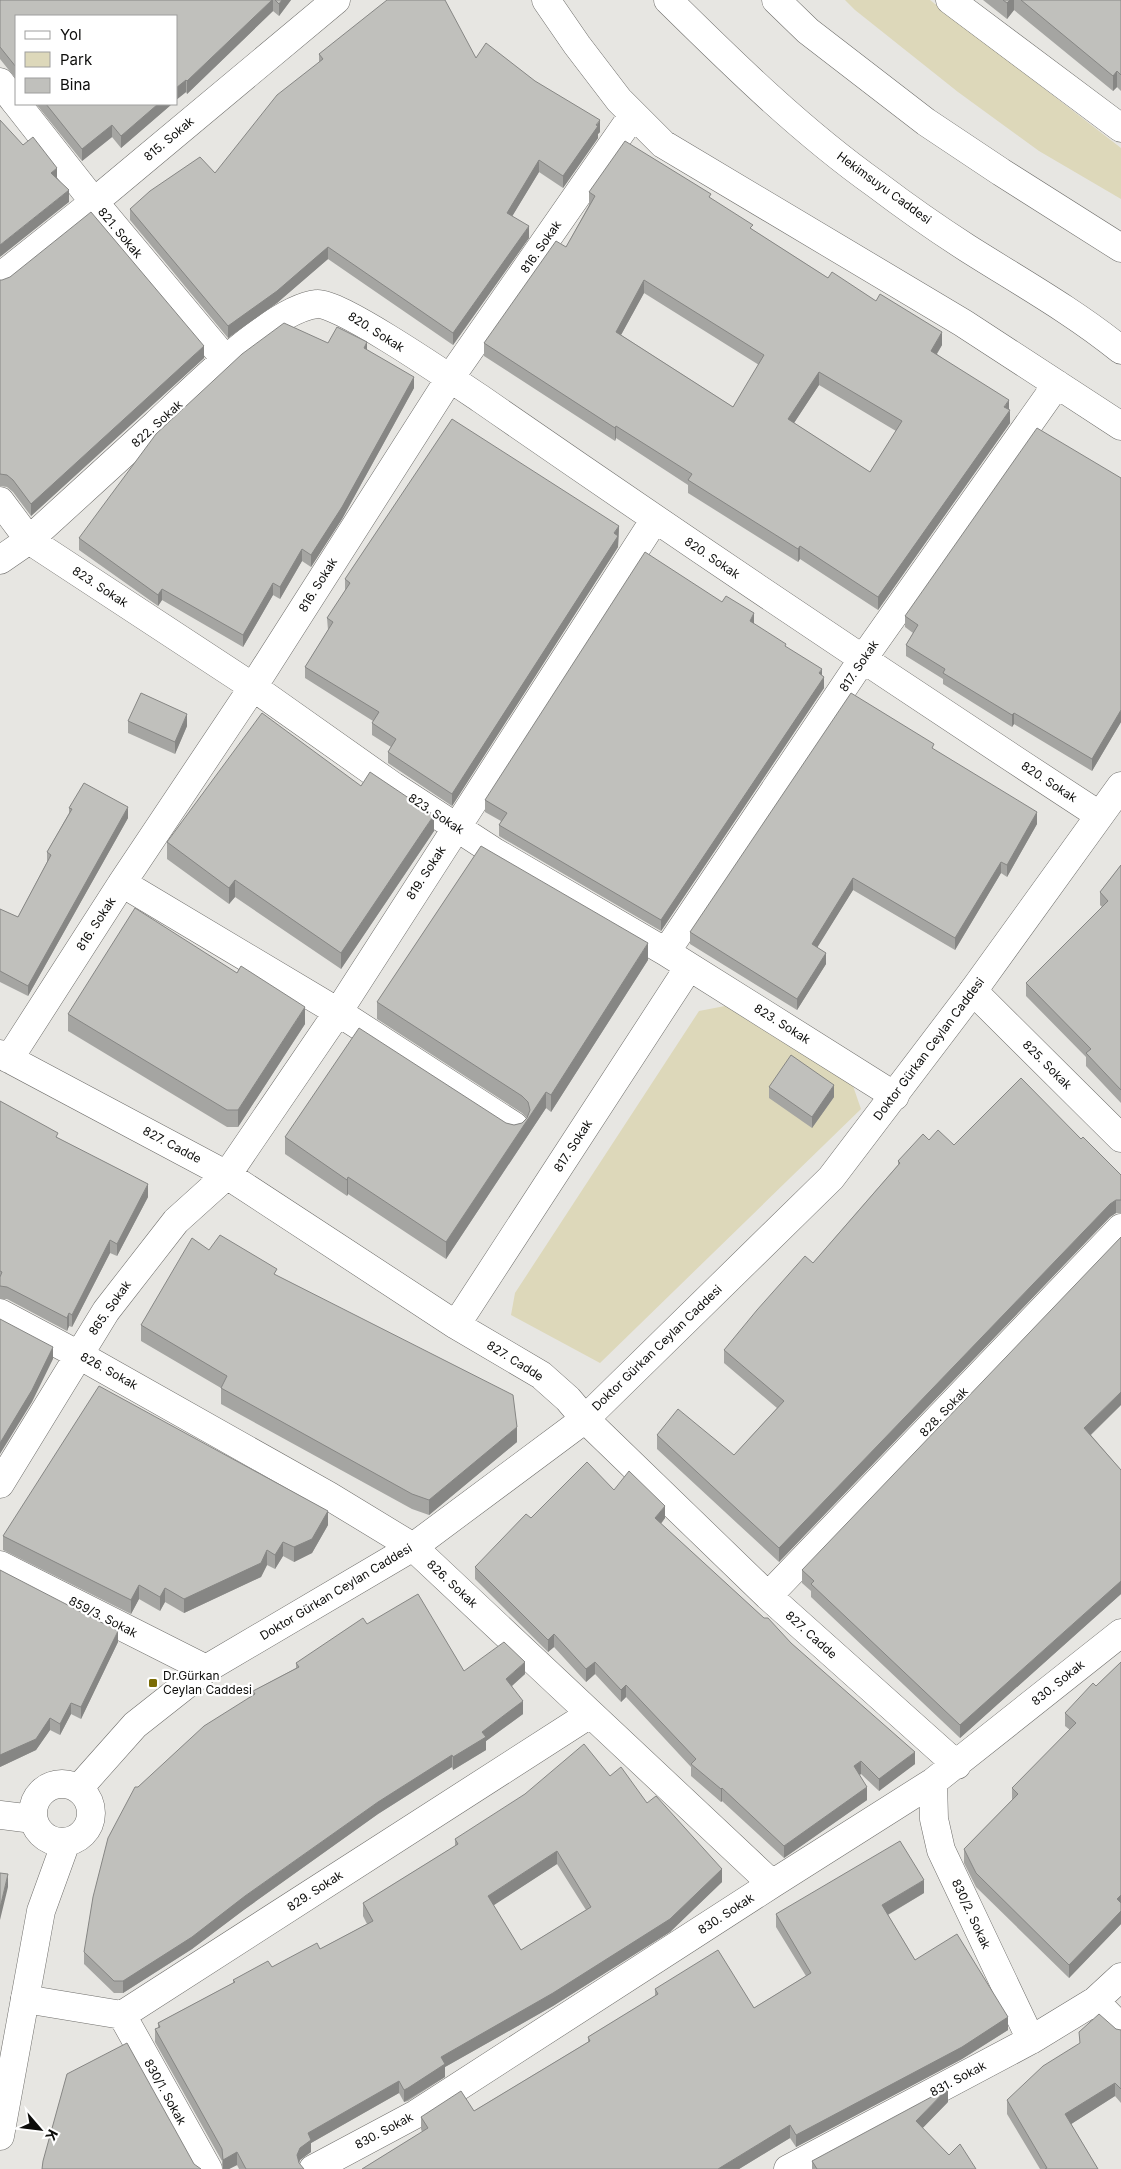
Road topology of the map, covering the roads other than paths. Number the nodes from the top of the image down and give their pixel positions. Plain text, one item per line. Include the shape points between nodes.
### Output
1 (336, 0) edge
2 (546, 0) edge
3 (668, 0) edge
4 (776, 0) edge
5 (950, 0) edge
6 (0, 82) edge
7 (15, 102) edge
8 (18, 105) edge
9 (633, 115) junction
10 (1121, 128) edge
11 (94, 202) junction
12 (1121, 248) edge
13 (0, 277) edge
14 (323, 303) joint
15 (1121, 350) edge
16 (226, 360) junction
17 (450, 378) junction
18 (1057, 384) junction
19 (1121, 426) edge
20 (0, 501) edge
21 (655, 519) junction
22 (29, 540) junction
23 (0, 560) edge
24 (862, 660) junction
25 (254, 687) junction
26 (1121, 786) edge
27 (1099, 815) junction
28 (456, 827) junction
29 (122, 883) junction
30 (666, 952) junction
31 (689, 967) junction
32 (973, 991) junction
33 (338, 1012) junction
34 (5, 1056) edge
35 (895, 1096) junction
36 (514, 1126) edge
37 (1121, 1138) edge
38 (227, 1174) junction
39 (1121, 1228) edge
40 (0, 1313) edge
41 (456, 1325) junction
42 (79, 1354) junction
43 (585, 1419) junction
44 (0, 1484) edge
45 (413, 1547) junction
46 (0, 1565) edge
47 (768, 1596) junction
48 (1121, 1632) edge
49 (206, 1669) junction
50 (590, 1714) junction
51 (957, 1765) junction
52 (933, 1782) junction
53 (79, 1788) junction
54 (0, 1815) edge
55 (33, 1819) junction
56 (66, 1842) junction
57 (772, 1884) junction
58 (1121, 1977) edge
59 (25, 2000) junction
60 (1095, 2001) junction
61 (122, 2015) junction
62 (1121, 2028) edge
63 (1031, 2040) junction
64 (0, 2136) edge
65 (208, 2169) edge
66 (313, 2169) edge
67 (788, 2169) edge

1 - 11 street, 815. Sokak
2 - 9 street
3 - 15 street, Hekimsuyu Caddesi via 764,93 868,179 966,247 1066,309
4 - 12 street via 808,32 926,122
5 - 10 street
6 - 7 street, 821. Sokak
8 - 11 street, 821. Sokak
9 - 17 street, 816. Sokak
9 - 18 street via 663,144 963,323
11 - 13 street, 815. Sokak
11 - 16 street, 821. Sokak
14 - 16 street, 822. Sokak via 306,306 267,327
14 - 17 street, 820. Sokak via 345,313
16 - 22 street, 822. Sokak
17 - 21 street, 820. Sokak
17 - 25 street, 816. Sokak
18 - 19 street
18 - 24 street, 817. Sokak
20 - 22 street, 823. Sokak
21 - 24 street, 820. Sokak
21 - 28 street, 819. Sokak
22 - 23 street, 822. Sokak
22 - 25 street, 823. Sokak
24 - 27 street, 820. Sokak
24 - 30 street, 817. Sokak
25 - 28 street, 823. Sokak
25 - 29 street, 816. Sokak
26 - 27 street, Doktor Gürkan Ceylan Caddesi
27 - 32 street, Doktor Gürkan Ceylan Caddesi
28 - 30 street, 823. Sokak
28 - 33 street, 819. Sokak
29 - 33 street
29 - 34 street, 816. Sokak
30 - 31 street, 823. Sokak
31 - 35 street, 823. Sokak
31 - 41 street, 817. Sokak
32 - 35 street, Doktor Gürkan Ceylan Caddesi
32 - 37 street, 825. Sokak
33 - 36 street
33 - 38 street, 819. Sokak
34 - 38 street, 827. Cadde
35 - 43 street, Doktor Gürkan Ceylan Caddesi via 831,1178
38 - 41 street, 827. Cadde
38 - 42 street, 865. Sokak via 176,1221 106,1311
39 - 47 street, 828. Sokak
40 - 42 street, 826. Sokak
41 - 43 street, 827. Cadde via 541,1375
42 - 44 street, 865. Sokak
42 - 45 street, 826. Sokak via 330,1496
43 - 45 street, Doktor Gürkan Ceylan Caddesi
43 - 47 street, 827. Cadde
45 - 49 street, Doktor Gürkan Ceylan Caddesi
45 - 50 street, 826. Sokak
46 - 49 street, 859/3. Sokak
47 - 51 street, 827. Cadde
48 - 51 street, 830. Sokak
49 - 53 street, Doktor Gürkan Ceylan Caddesi via 135,1725
50 - 57 street, 826. Sokak
50 - 61 street, 829. Sokak
51 - 52 street, 830. Sokak
52 - 57 street, 830. Sokak
52 - 63 street, 830/2. Sokak via 934,1819 941,1850
53 - 55 street via 60,1783 42,1791 35,1799
53 - 56 street via 90,1804 90,1824 76,1839
54 - 55 street
55 - 56 street via 49,1839
56 - 59 street via 42,1911
57 - 66 street, 830. Sokak via 416,2114
58 - 60 street, 831. Sokak
59 - 61 street
59 - 64 street
60 - 62 street
60 - 63 street, 831. Sokak
61 - 65 street, 830/1. Sokak
63 - 67 street, 831. Sokak

